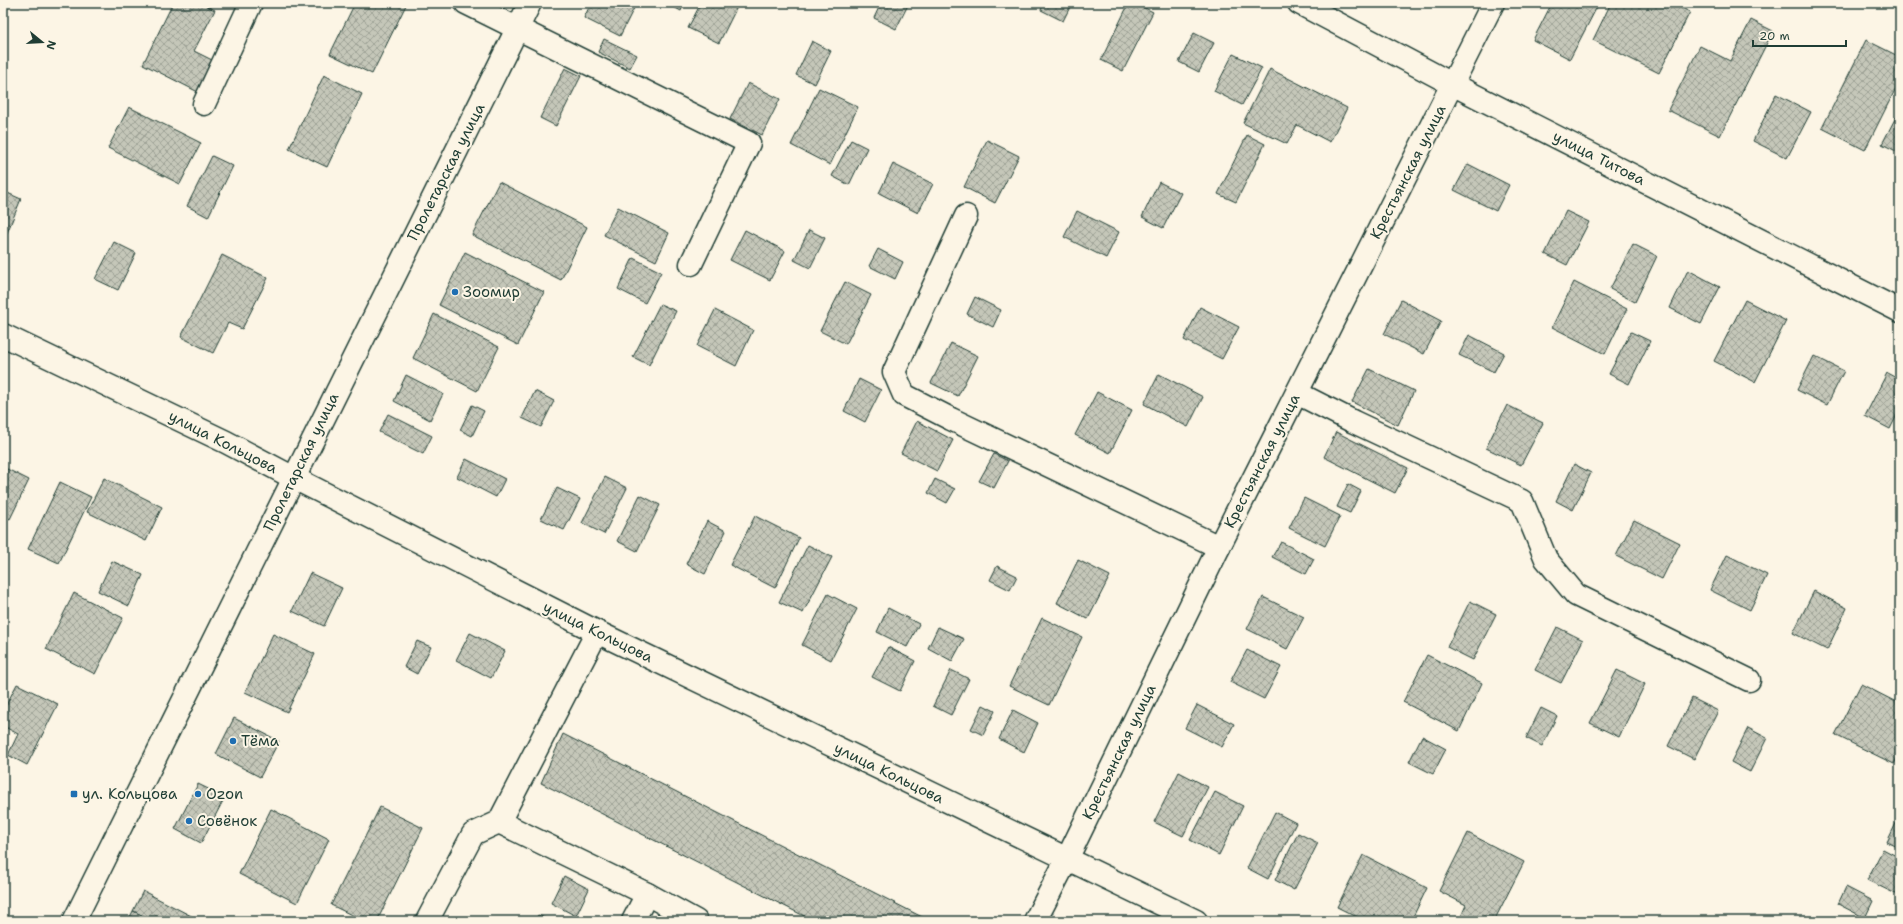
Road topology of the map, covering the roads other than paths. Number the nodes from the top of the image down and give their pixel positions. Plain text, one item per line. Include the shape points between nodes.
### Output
1 (251, 3) edge
2 (466, 3) edge
3 (530, 3) edge
4 (1298, 3) edge
5 (1493, 3) edge
6 (517, 29) junction
7 (1452, 84) junction
8 (204, 104) dead end
9 (966, 216) dead end
10 (691, 264) dead end
11 (1900, 311) edge
12 (4, 337) edge
13 (1297, 393) junction
14 (294, 478) junction
15 (1219, 547) junction
16 (597, 632) junction
17 (1749, 680) dead end
18 (499, 822) junction
19 (1067, 859) junction
20 (647, 894) junction
21 (74, 921) edge
22 (427, 921) edge
23 (633, 921) edge
24 (696, 921) edge
25 (1035, 921) edge
26 (1196, 921) edge

1 - 8 street
2 - 6 street
3 - 6 street, Пролетарская улица
4 - 7 street, улица Титова
5 - 7 street, Крестьянская улица
6 - 10 street via 749,143
6 - 14 street, Пролетарская улица
7 - 11 street, улица Титова
7 - 13 street, Крестьянская улица
9 - 15 street via 894,372 904,395
12 - 14 street, улица Кольцова via 226,442
13 - 15 street, Крестьянская улица
13 - 17 street via 1522,501 1546,559 1576,595
14 - 16 street, улица Кольцова
14 - 21 street, Пролетарская улица
15 - 19 street, Крестьянская улица
16 - 18 street
16 - 19 street, улица Кольцова
18 - 20 street
18 - 22 street via 473,834
19 - 25 street, Крестьянская улица
19 - 26 street, улица Кольцова
20 - 23 street
20 - 24 street

